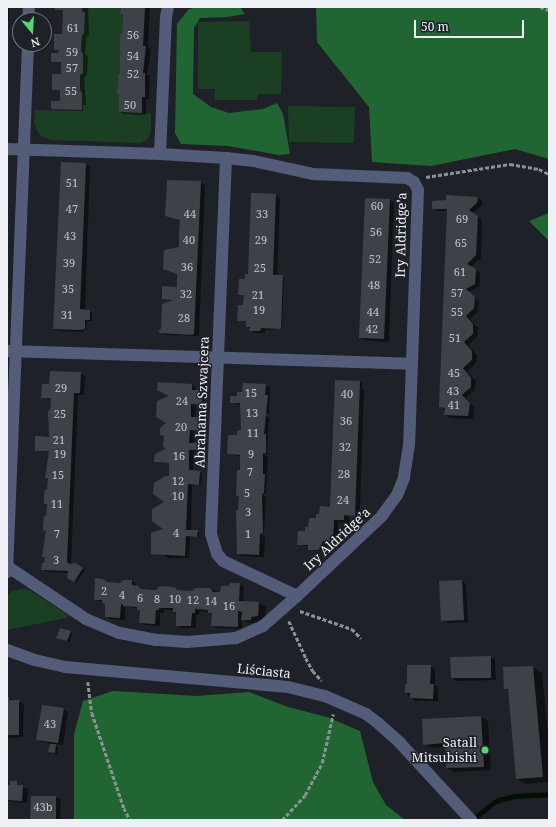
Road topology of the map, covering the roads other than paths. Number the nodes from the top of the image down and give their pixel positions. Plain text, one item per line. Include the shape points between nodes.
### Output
1 (168, 7) edge
2 (28, 52) edge
3 (7, 148) edge
4 (24, 149) junction
5 (160, 154) junction
6 (226, 158) junction
7 (11, 351) edge
8 (218, 357) junction
9 (411, 364) junction
10 (7, 570) edge
11 (297, 596) junction
12 (7, 650) edge
13 (468, 817) edge

1 - 5 street
2 - 4 street
3 - 4 street
4 - 5 street
4 - 7 street
5 - 6 street
6 - 8 street, Abrahama Szwajcera
6 - 9 street, Iry Aldridge’a via 254,161 313,174 407,178 414,182 418,190
7 - 8 street
7 - 10 street
8 - 9 street
8 - 11 street, Abrahama Szwajcera via 212,534 214,546 223,561
9 - 11 street, Iry Aldridge’a via 408,458 397,495 372,526
10 - 11 street, Iry Aldridge’a via 86,619 119,633 156,640 187,642 236,638 263,626
12 - 13 street, Liściasta via 48,664 86,670 288,687 334,700 366,714 378,723 400,743

